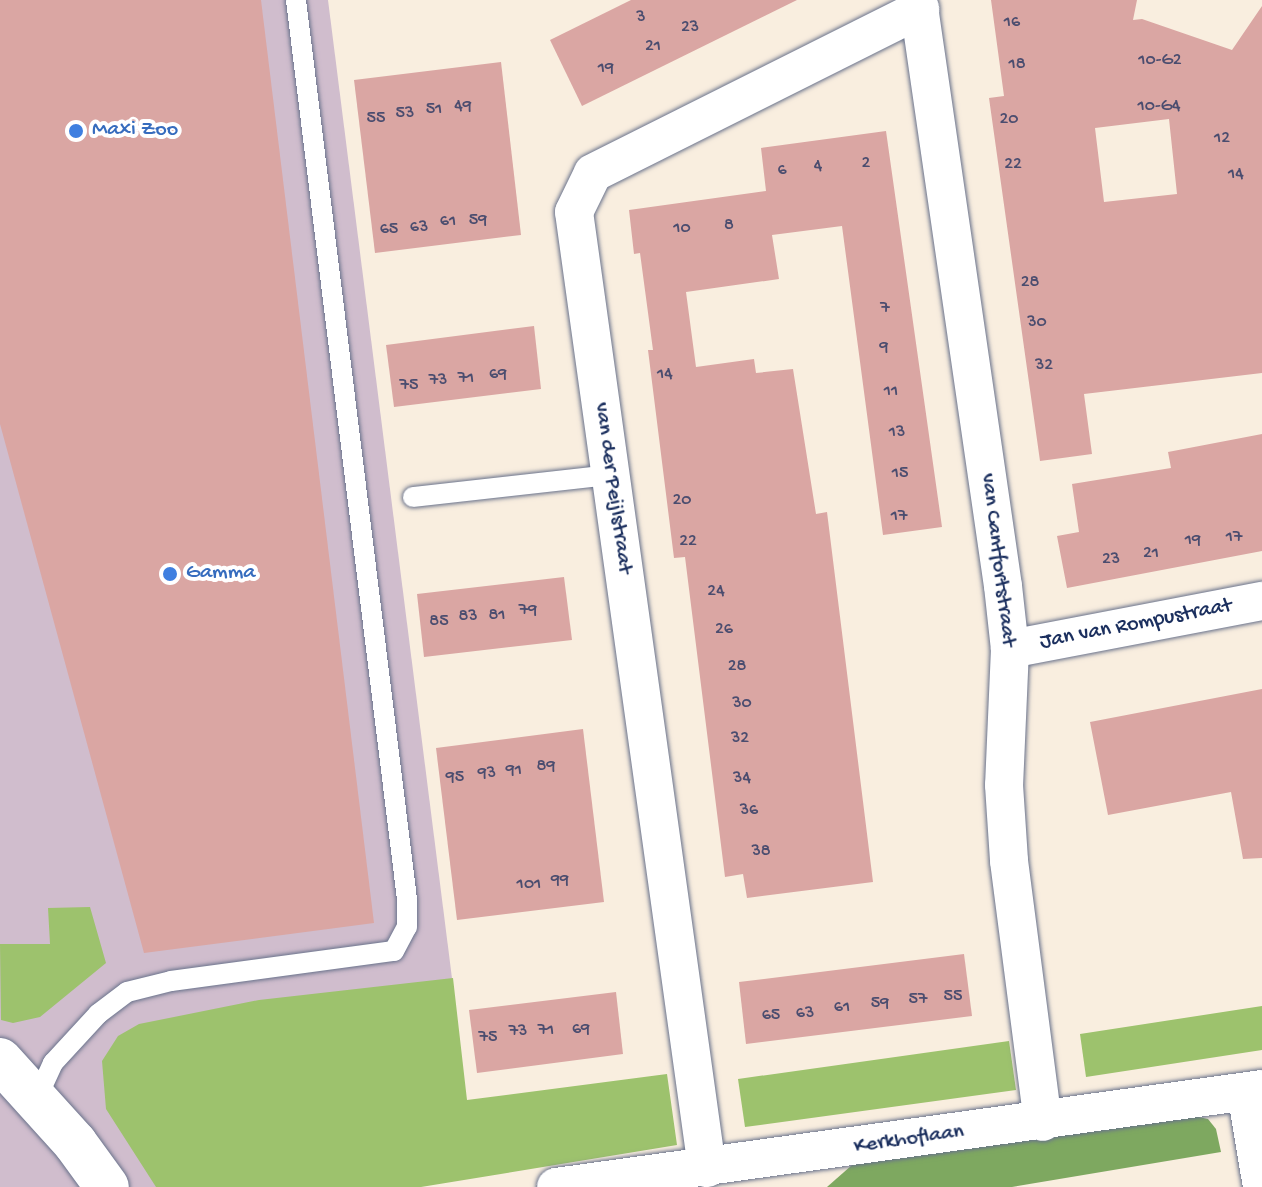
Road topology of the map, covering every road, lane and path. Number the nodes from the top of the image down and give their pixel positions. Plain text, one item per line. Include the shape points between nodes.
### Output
1 (296, 0) edge
2 (919, 4) edge
3 (610, 475) junction
4 (413, 497) dead end
5 (1262, 601) edge
6 (1010, 649) junction
7 (0, 1060) edge
8 (0, 1076) edge
9 (1254, 1091) edge
10 (36, 1100) junction
11 (1043, 1122) junction
12 (707, 1168) junction
13 (795, 1171) edge
14 (107, 1187) edge
15 (556, 1187) edge
16 (1262, 1187) edge

1 - 10 lane via 407,927 394,951 171,981 127,992 98,1014 53,1063
2 - 3 street, van der Peijlstraat via 593,173 574,212
2 - 6 street, van Cantfortstraat
3 - 4 lane
3 - 12 street, van der Peijlstraat
5 - 6 street, Jan van Rompustraat
6 - 11 street, van Cantfortstraat via 1004,785 1009,861
7 - 10 main road
8 - 10 main road
9 - 11 street, Kerkhoflaan
9 - 16 street
10 - 14 main road
11 - 13 street, Kerkhoflaan
12 - 13 street, Kerkhoflaan
12 - 15 street, Kerkhoflaan

